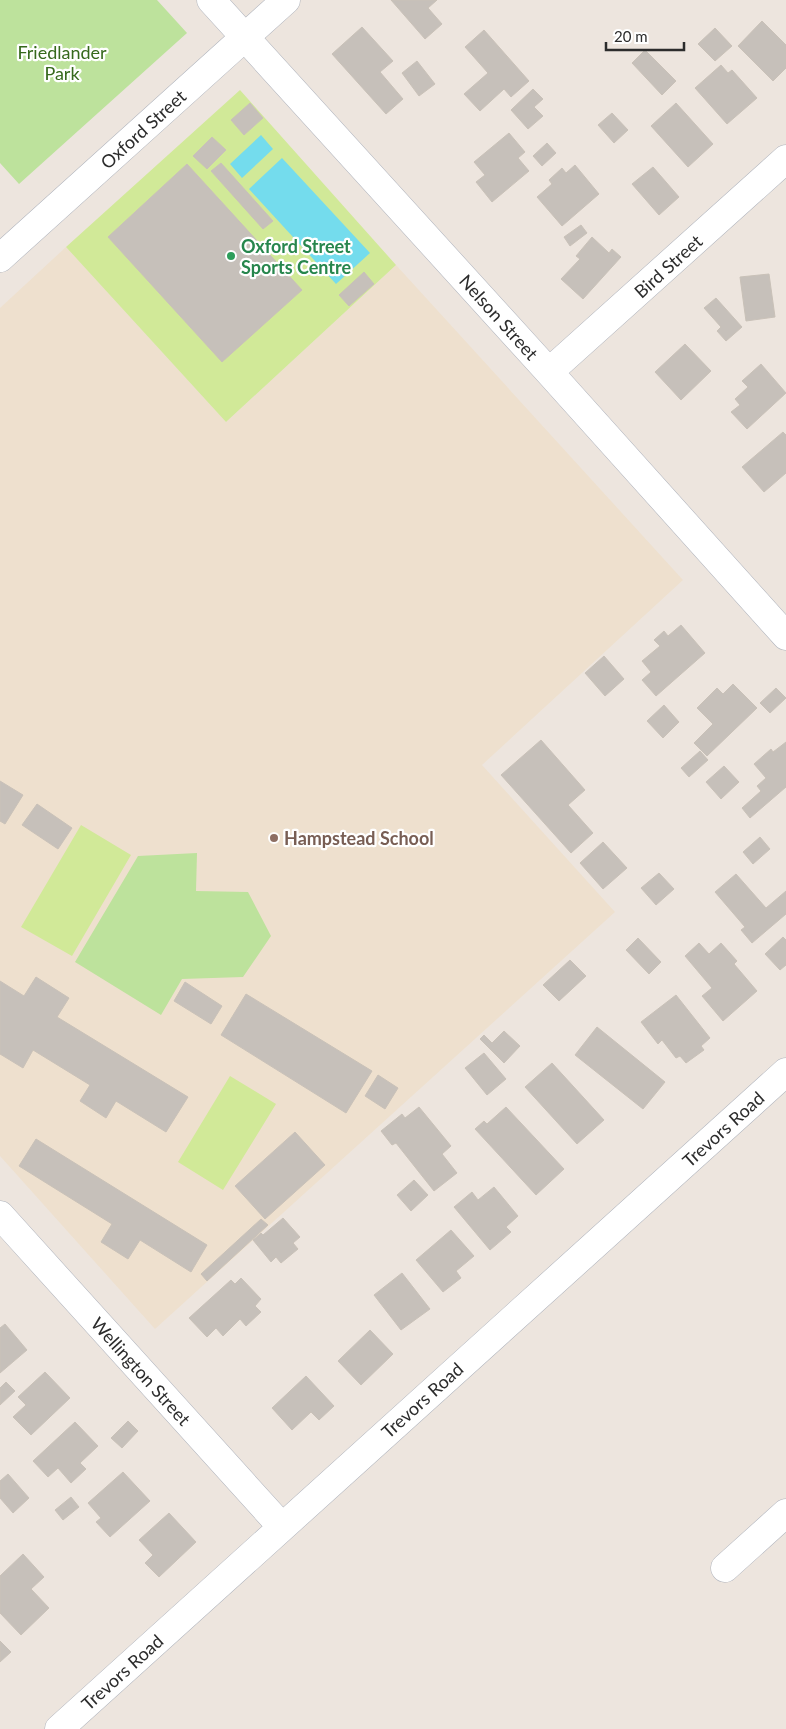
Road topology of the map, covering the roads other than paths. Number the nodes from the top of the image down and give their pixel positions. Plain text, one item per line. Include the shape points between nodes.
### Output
1 (211, 0) edge
2 (286, 0) edge
3 (244, 37) junction
4 (786, 159) edge
5 (0, 258) edge
6 (549, 372) junction
7 (786, 636) edge
8 (786, 1072) edge
9 (0, 1215) edge
10 (786, 1513) edge
11 (282, 1527) junction
12 (725, 1568) dead end
13 (59, 1729) edge

1 - 3 street, Nelson Street
2 - 3 street, Oxford Street
3 - 5 street, Oxford Street
3 - 6 street, Nelson Street
4 - 6 street, Bird Street
6 - 7 street, Nelson Street
8 - 11 street, Trevors Road
9 - 11 street, Wellington Street
10 - 12 street
11 - 13 street, Trevors Road

